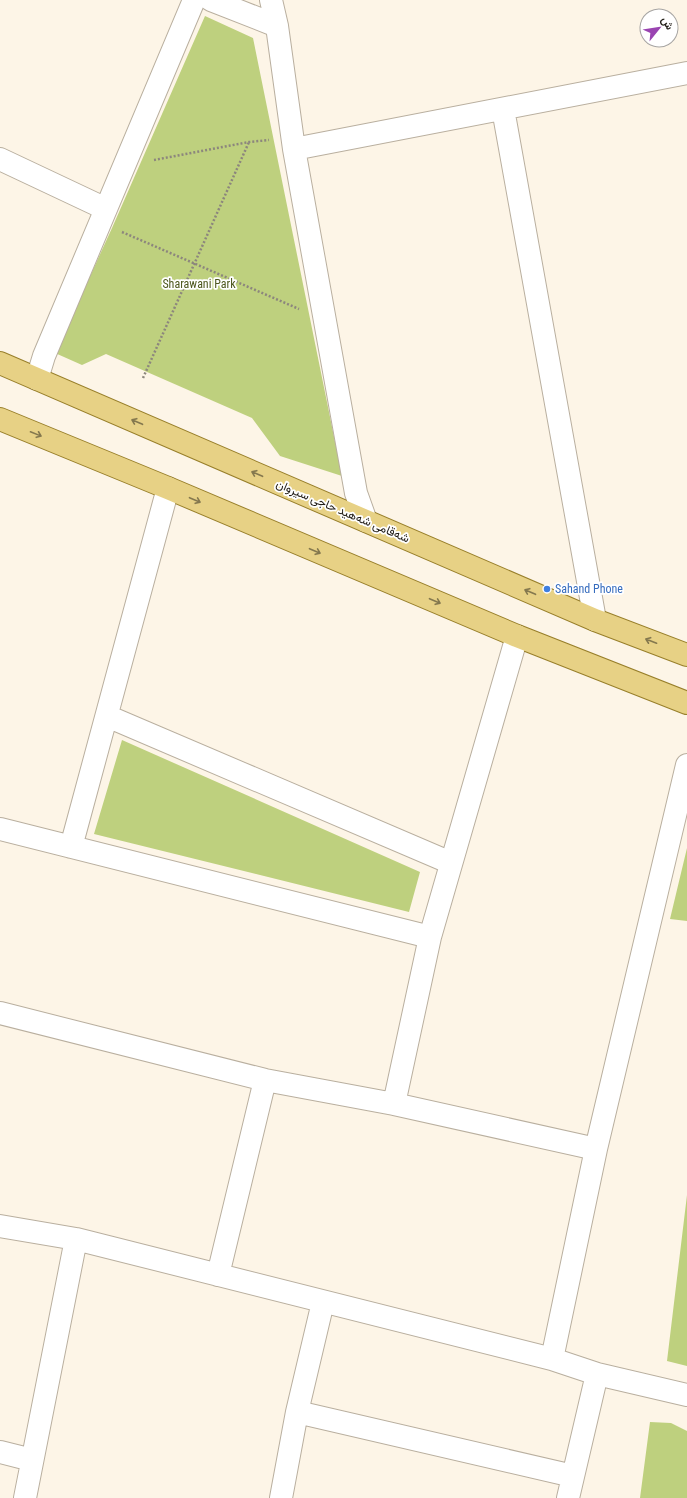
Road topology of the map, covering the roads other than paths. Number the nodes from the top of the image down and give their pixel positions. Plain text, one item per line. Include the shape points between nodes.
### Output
1 (194, 0) edge
2 (211, 0) edge
3 (271, 0) edge
4 (277, 26) junction
5 (687, 74) edge
6 (503, 109) junction
7 (294, 149) junction
8 (0, 159) edge
9 (106, 209) junction
10 (0, 363) edge
11 (37, 379) junction
12 (0, 420) edge
13 (168, 488) junction
14 (366, 521) junction
15 (595, 620) junction
16 (517, 636) junction
17 (687, 655) edge
18 (687, 703) edge
19 (107, 716) junction
20 (687, 765) edge
21 (0, 829) edge
22 (71, 847) junction
23 (451, 863) junction
24 (430, 937) junction
25 (0, 1013) edge
26 (265, 1080) junction
27 (394, 1104) junction
28 (596, 1149) junction
29 (0, 1226) edge
30 (76, 1239) junction
31 (218, 1275) junction
32 (323, 1302) junction
33 (552, 1359) junction
34 (598, 1374) junction
35 (687, 1395) edge
36 (297, 1412) junction
37 (0, 1452) edge
38 (32, 1460) junction
39 (573, 1476) junction
40 (25, 1498) edge
41 (281, 1498) edge
42 (568, 1498) edge

1 - 9 street
2 - 4 street
3 - 4 street
4 - 7 street
5 - 6 street
6 - 7 street
6 - 15 street
7 - 14 street via 356,493
8 - 9 street
9 - 11 street via 44,356
10 - 11 main road, شەقامی شەهید حاجی سیروان
14 -> 11 main road, شەقامی شەهید حاجی سیروان
12 -> 13 main road
13 -> 16 main road
13 - 19 street
15 -> 14 main road, شەقامی شەهید حاجی سیروان
17 -> 15 main road, شەقامی شەهید حاجی سیروان
16 - 18 main road
16 - 23 street
19 - 22 street
19 - 23 street
20 - 28 street
21 - 22 street
22 - 24 street
23 - 24 street
24 - 27 street
25 - 26 street
26 - 27 street
26 - 31 street
27 - 28 street
28 - 33 street
29 - 30 street
30 - 31 street
30 - 38 street
31 - 32 street
32 - 33 street
32 - 36 street
33 - 34 street
34 - 35 street
34 - 39 street
36 - 39 street
36 - 41 street
37 - 38 street
38 - 40 street
39 - 42 street

